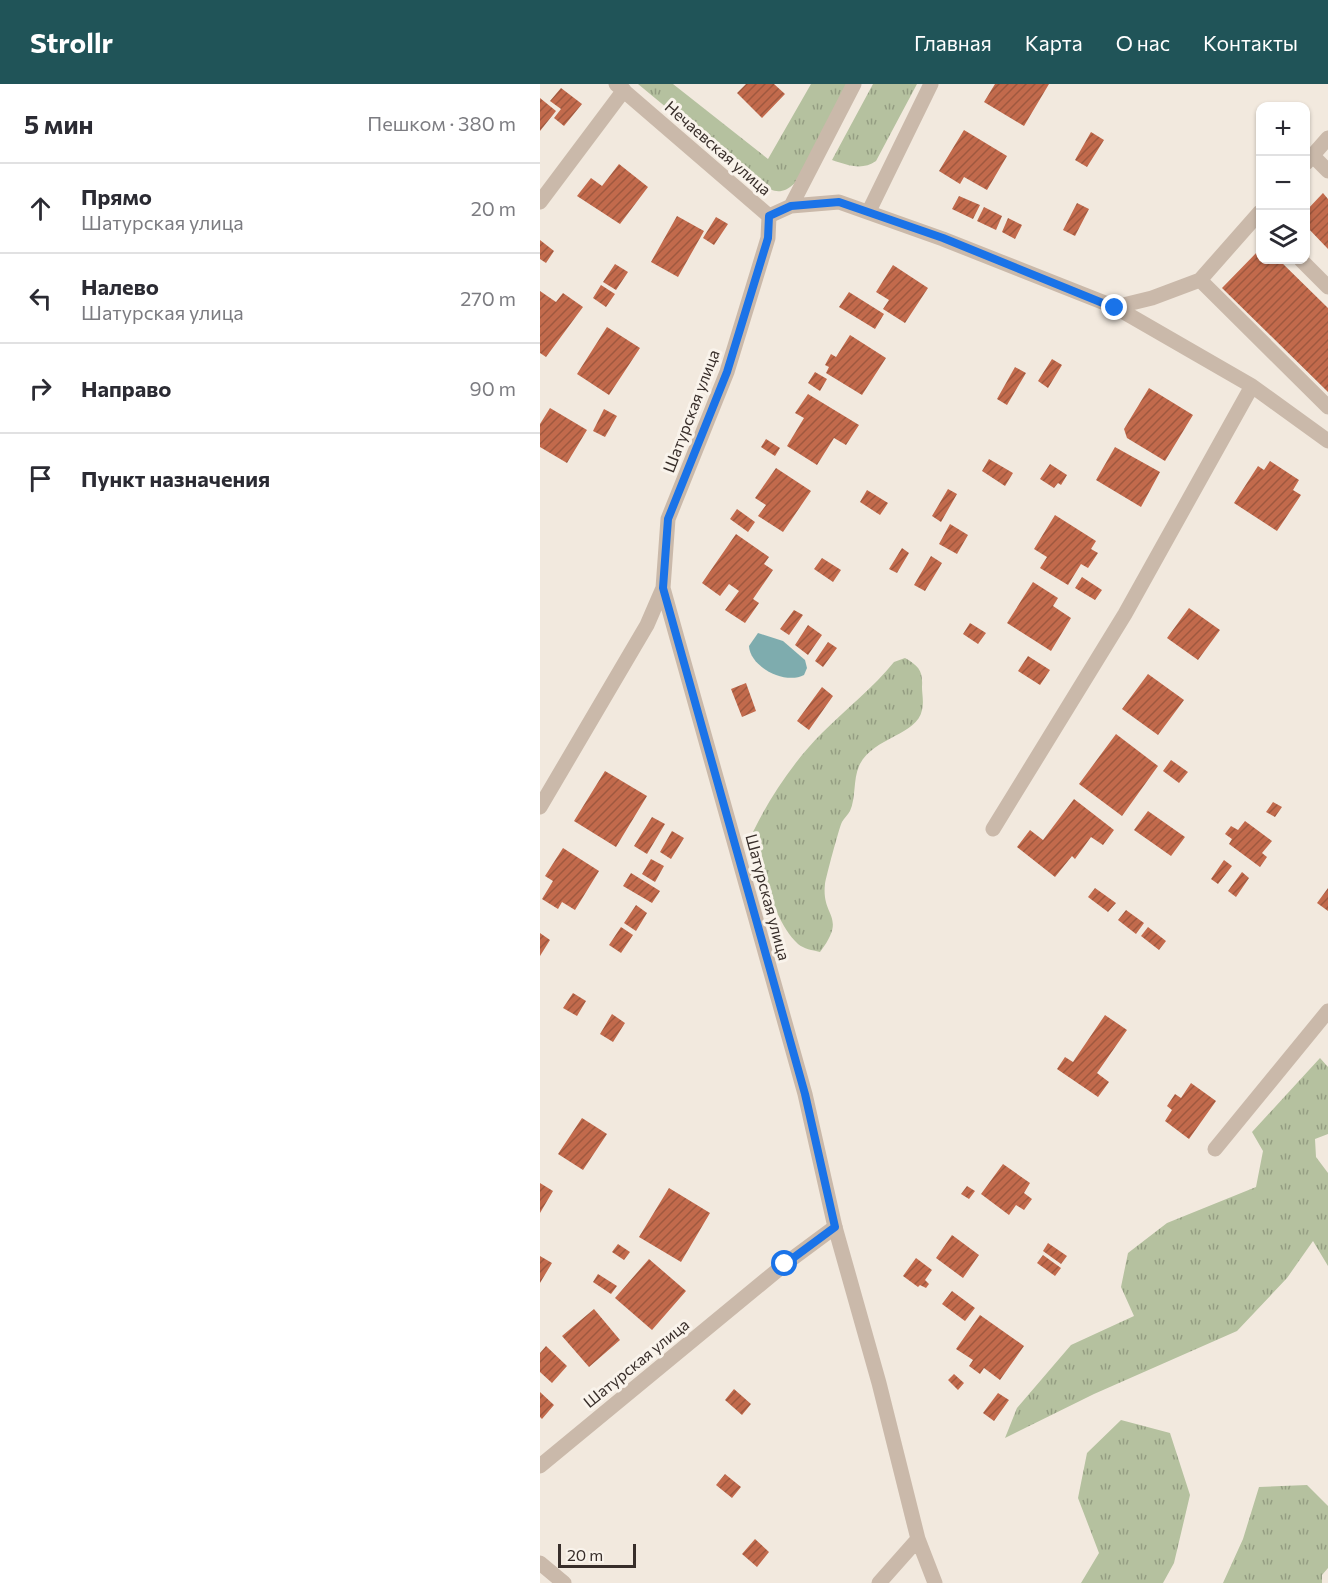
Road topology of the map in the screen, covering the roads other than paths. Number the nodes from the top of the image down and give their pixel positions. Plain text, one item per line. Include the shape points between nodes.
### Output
1 (854, 84) edge
2 (932, 84) edge
3 (620, 87) edge
4 (1328, 138) edge
5 (1310, 158) edge
6 (1310, 160) edge
7 (1328, 171) edge
8 (540, 202) edge
9 (791, 206) junction
10 (869, 211) junction
11 (769, 216) junction
12 (1256, 219) edge
13 (1305, 264) edge
14 (1200, 280) junction
15 (1328, 286) edge
16 (1115, 308) junction
17 (1252, 386) junction
18 (1328, 407) edge
19 (1328, 441) edge
20 (663, 588) junction
21 (540, 807) edge
22 (993, 829) dead end
23 (1328, 1011) edge
24 (1215, 1149) dead end
25 (835, 1227) junction
26 (540, 1466) edge
27 (918, 1539) junction
28 (540, 1563) edge
29 (564, 1583) edge
30 (879, 1583) edge
31 (935, 1583) edge

1 - 9 street
2 - 10 street
3 - 8 street
3 - 11 street, Нечаевская улица
4 - 5 street
6 - 7 street
9 - 10 street via 839,202
9 - 11 street
10 - 16 street
11 - 20 street, Шатурская улица via 768,238 727,372 668,519
12 - 14 street
13 - 15 street
14 - 16 street
14 - 18 street
16 - 17 street
17 - 19 street
17 - 22 street via 1125,614
20 - 21 street via 647,625
20 - 25 street, Шатурская улица via 805,1094
23 - 24 street
25 - 26 street, Шатурская улица
25 - 27 street
27 - 30 street
27 - 31 street
28 - 29 street

